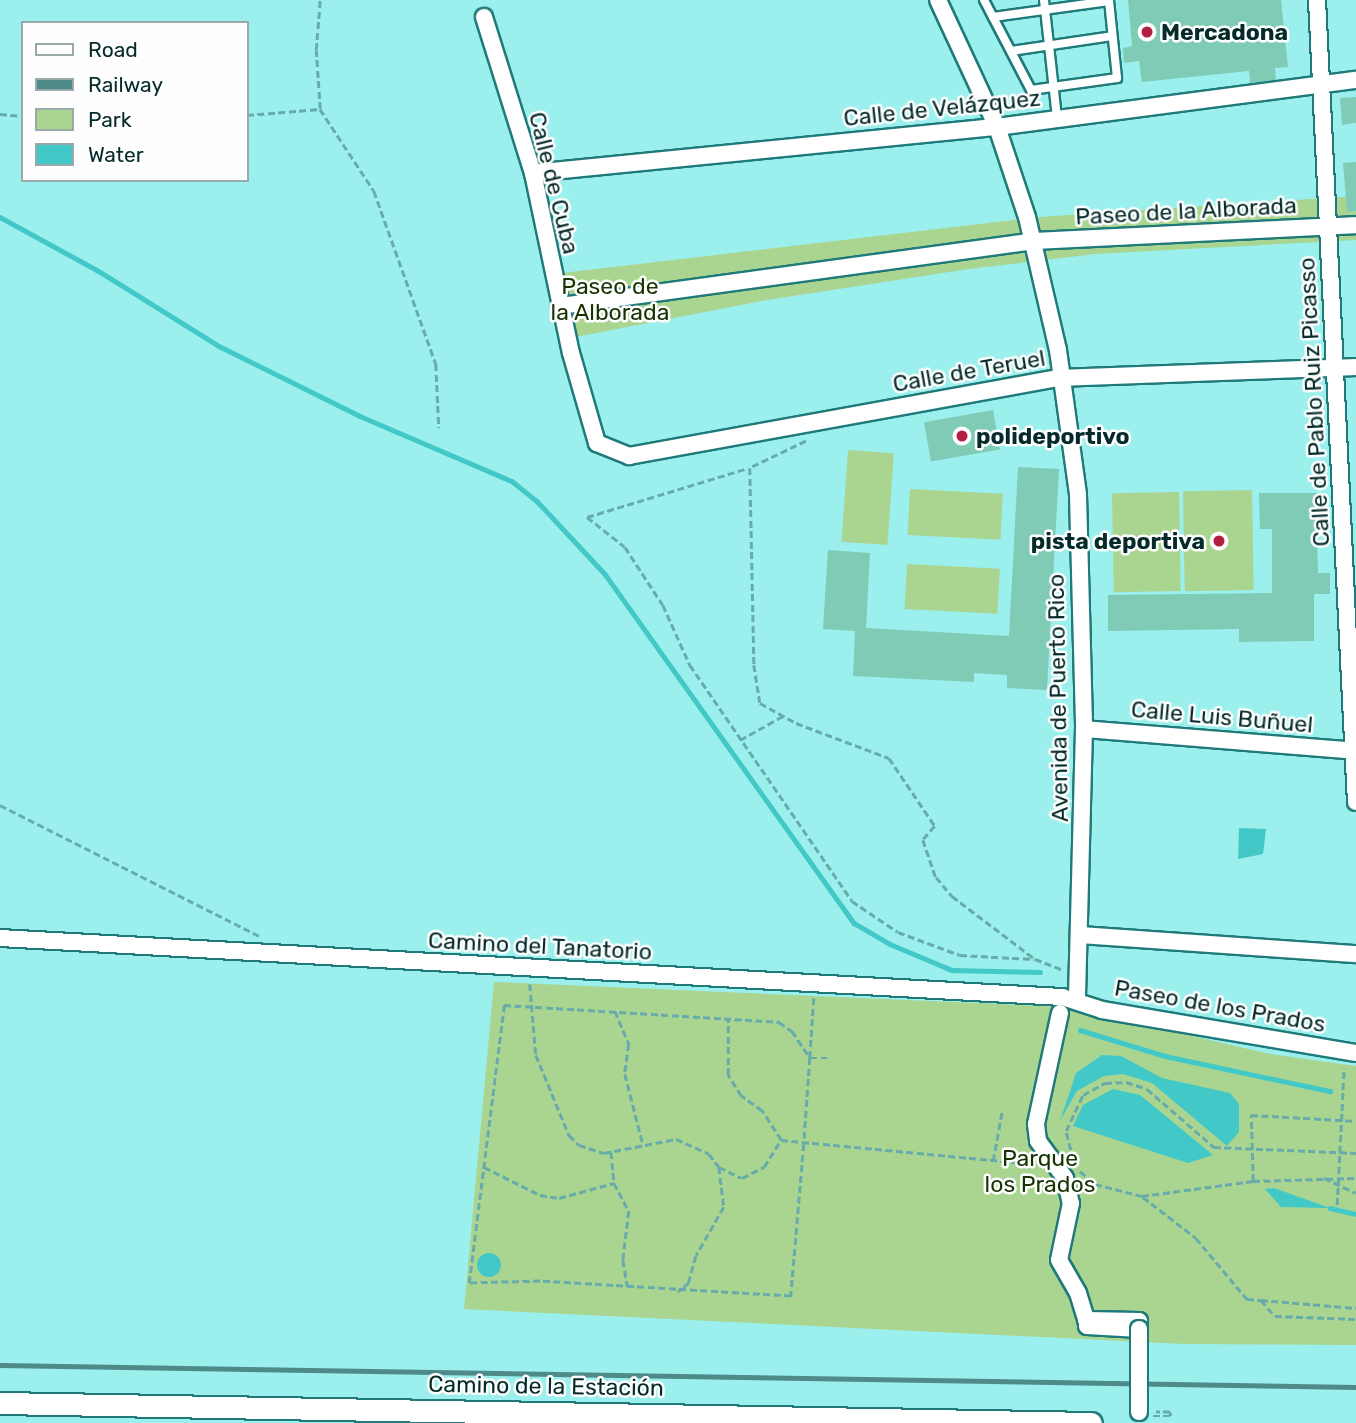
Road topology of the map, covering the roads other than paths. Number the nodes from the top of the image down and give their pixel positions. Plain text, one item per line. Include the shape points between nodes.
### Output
1 (938, 0) edge
2 (984, 0) edge
3 (1044, 0) edge
4 (1109, 0) edge
5 (1317, 0) edge
6 (1045, 10) junction
7 (484, 17) dead end
8 (993, 17) junction
9 (1112, 36) junction
10 (1049, 45) junction
11 (1011, 51) junction
12 (1356, 80) edge
13 (1322, 84) junction
14 (1053, 88) junction
15 (1057, 118) junction
16 (997, 127) junction
17 (533, 173) junction
18 (1356, 225) edge
19 (1328, 227) junction
20 (1032, 240) junction
21 (560, 306) junction
22 (1356, 367) edge
23 (1333, 368) junction
24 (1059, 378) junction
25 (597, 443) joint
26 (1352, 605) edge
27 (1353, 655) edge
28 (1084, 729) junction
29 (1355, 751) edge
30 (1356, 802) edge
31 (1081, 935) junction
32 (0, 938) edge
33 (1356, 954) edge
34 (1077, 999) junction
35 (1060, 1013) dead end
36 (1350, 1057) edge
37 (0, 1403) edge
38 (1139, 1412) dead end
39 (544, 1417) edge
40 (1091, 1423) edge

1 - 16 street, Avenida de Puerto Rico
2 - 8 lane
3 - 6 lane
4 - 6 lane
4 - 9 lane
5 - 13 street, Calle de Pablo Ruiz Picasso
6 - 8 lane
6 - 10 lane
7 - 17 street, Calle de Cuba
8 - 11 lane
9 - 10 lane
9 - 14 lane via 1117,78
10 - 11 lane
10 - 14 lane
11 - 14 lane via 1031,90
12 - 13 street, Calle de Velázquez
13 - 15 street, Calle de Velázquez
13 - 19 street, Calle de Pablo Ruiz Picasso
14 - 15 lane
15 - 16 street, Calle de Velázquez
16 - 17 street, Calle de Velázquez
16 - 20 street, Avenida de Puerto Rico
17 - 21 street, Calle de Cuba
18 - 19 street, Paseo de la Alborada
19 - 20 street, Paseo de la Alborada
19 - 23 street, Calle de Pablo Ruiz Picasso
20 - 21 street, Paseo de la Alborada
20 - 24 street, Avenida de Puerto Rico via 1058,350
21 - 25 street, Calle de Cuba
22 - 23 street, Calle de Teruel
23 - 24 street, Calle de Teruel
23 - 26 street, Calle de Pablo Ruiz Picasso
24 - 25 street, Calle de Teruel via 629,456
24 - 28 street, Avenida de Puerto Rico via 1078,495
26 - 27 street, Calle de Pablo Ruiz Picasso
27 - 29 street, Calle de Pablo Ruiz Picasso
28 - 29 street, Calle Luis Buñuel
28 - 31 street, Avenida de Puerto Rico
29 - 30 street, Calle de Pablo Ruiz Picasso
31 - 33 street
31 - 34 street, Avenida de Puerto Rico
32 - 34 street, Camino del Tanatorio
34 - 36 street, Paseo de los Prados via 1102,1010
35 - 38 street, bridge via 1036,1124 1038,1141 1065,1178 1071,1203 1059,1259 1078,1293 1086,1320 1139,1321 1087,1326 1139,1329
37 - 39 street, Camino de la Estación
39 - 40 street, Camino de la Estación

